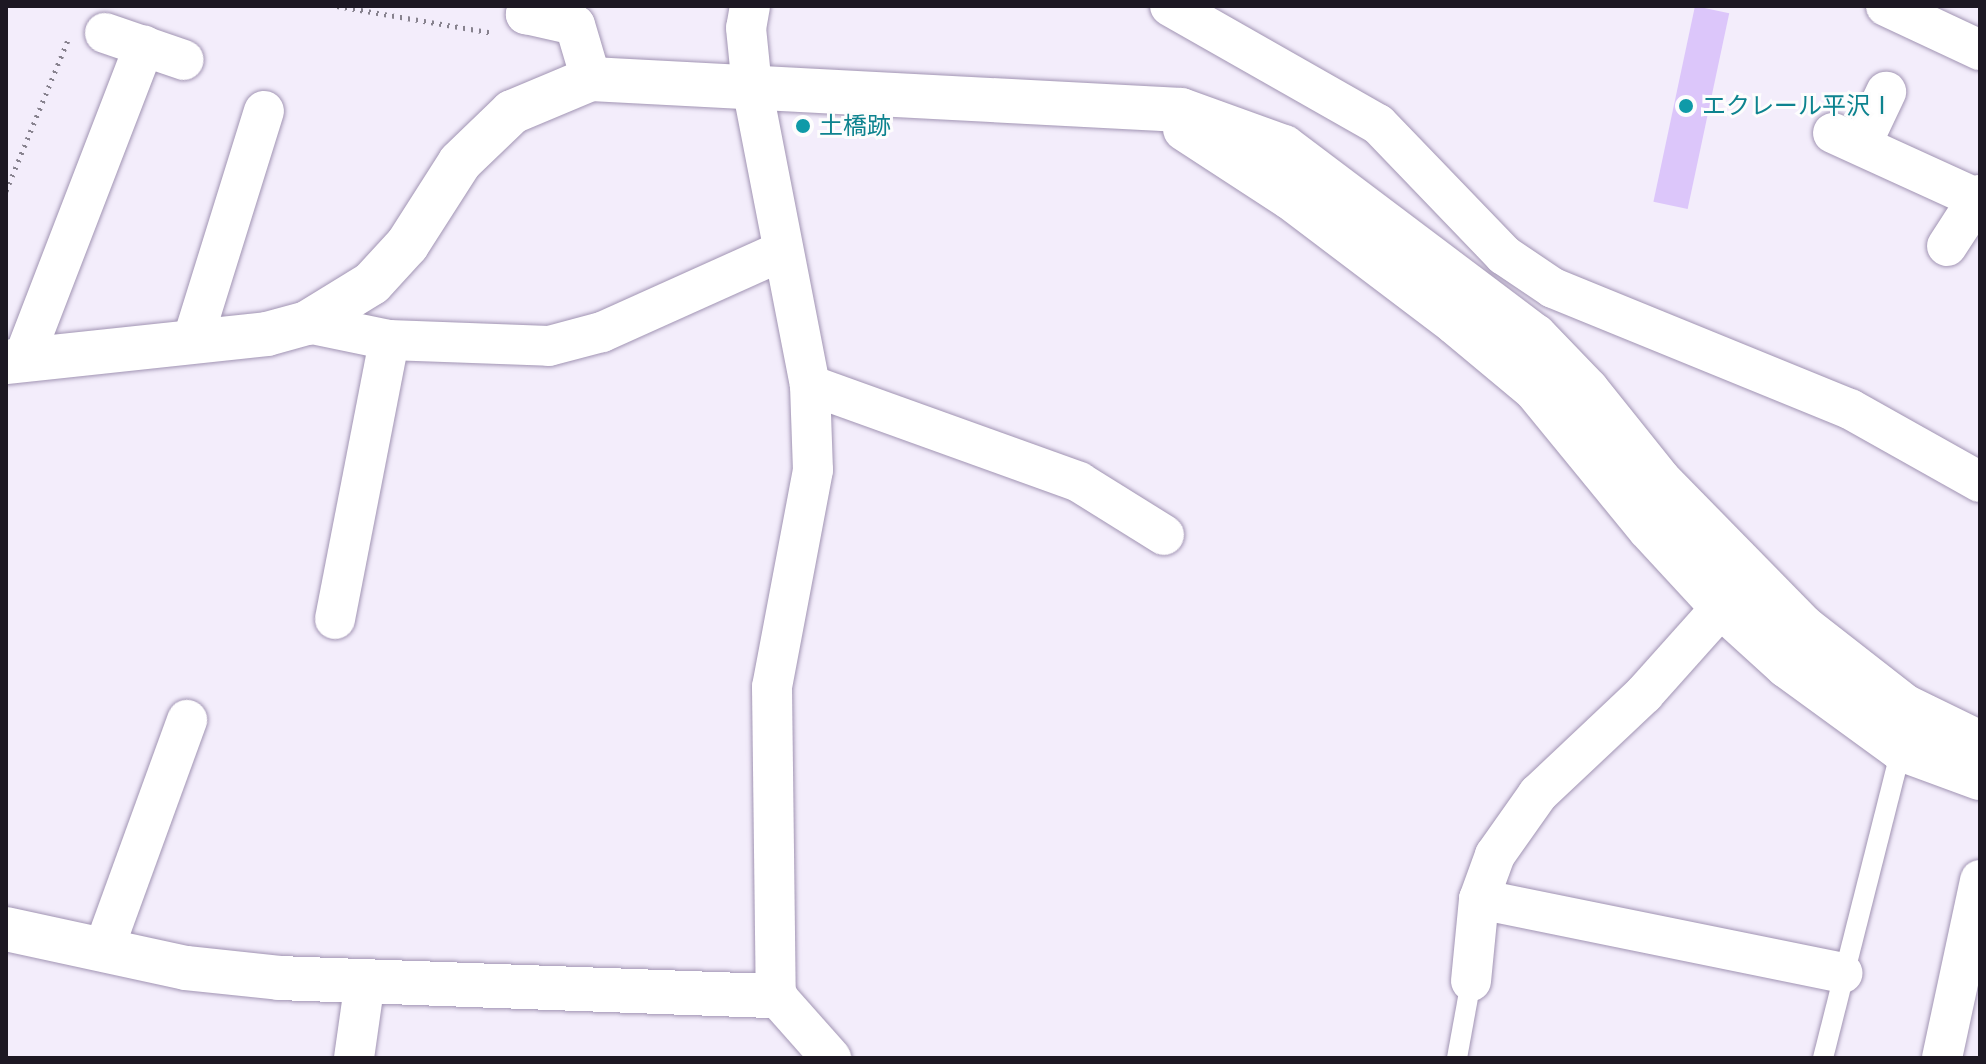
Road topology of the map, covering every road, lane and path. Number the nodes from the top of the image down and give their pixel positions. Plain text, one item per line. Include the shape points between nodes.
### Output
1 (337, 6) edge
2 (529, 6) edge
3 (750, 6) edge
4 (1170, 6) edge
5 (1886, 6) edge
6 (485, 31) dead end
7 (87, 34) joint
8 (144, 46) junction
9 (1980, 50) edge
10 (184, 60) dead end
11 (591, 79) junction
12 (752, 87) junction
13 (1886, 92) dead end
14 (264, 111) dead end
15 (6, 191) edge
16 (1979, 197) edge
17 (1947, 246) dead end
18 (782, 251) junction
19 (1504, 255) junction
20 (1467, 307) junction
21 (307, 323) junction
22 (389, 340) junction
23 (192, 342) junction
24 (14, 361) edge
25 (810, 385) junction
26 (1980, 482) edge
27 (1164, 535) dead end
28 (1735, 592) junction
29 (335, 619) dead end
30 (187, 720) dead end
31 (1980, 743) edge
32 (1901, 749) junction
33 (1980, 778) edge
34 (1980, 880) edge
35 (1479, 899) junction
36 (6, 929) edge
37 (103, 951) junction
38 (1843, 973) junction
39 (365, 981) junction
40 (1471, 981) joint
41 (776, 996) junction
42 (354, 1058) edge
43 (831, 1058) edge
44 (1457, 1058) edge
45 (1823, 1058) edge
46 (1942, 1058) edge

1 - 6 path
2 - 11 street via 526,14 575,25
3 - 12 street via 746,28
4 - 19 street via 1378,124
5 - 9 street
7 - 8 street
7 - 15 path
8 - 10 street
8 - 24 street
11 - 12 street
11 - 21 street via 512,112 460,162 407,245 372,283
12 - 18 street
12 - 20 street via 1181,110 1284,147
13 - 16 street via 1847,139
14 - 23 street
16 - 17 street
18 - 22 street via 602,332 549,346
18 - 25 street
19 - 20 street
19 - 26 street via 1553,288 1850,409
20 - 28 street via 1535,336 1587,390 1659,480
21 - 22 street
21 - 23 street via 267,334
22 - 29 street
23 - 24 street
25 - 27 street via 1079,482
25 - 41 street via 813,470 772,687
28 - 31 street via 1803,627 1904,706
28 - 32 street via 1846,713
28 - 35 street via 1644,694 1538,794 1495,855
30 - 37 street
32 - 33 street
32 - 38 lane
34 - 46 street
35 - 38 street
35 - 40 street
36 - 37 street
37 - 39 street via 186,968
38 - 45 lane
39 - 41 street
39 - 42 street
40 - 44 lane
41 - 43 street

